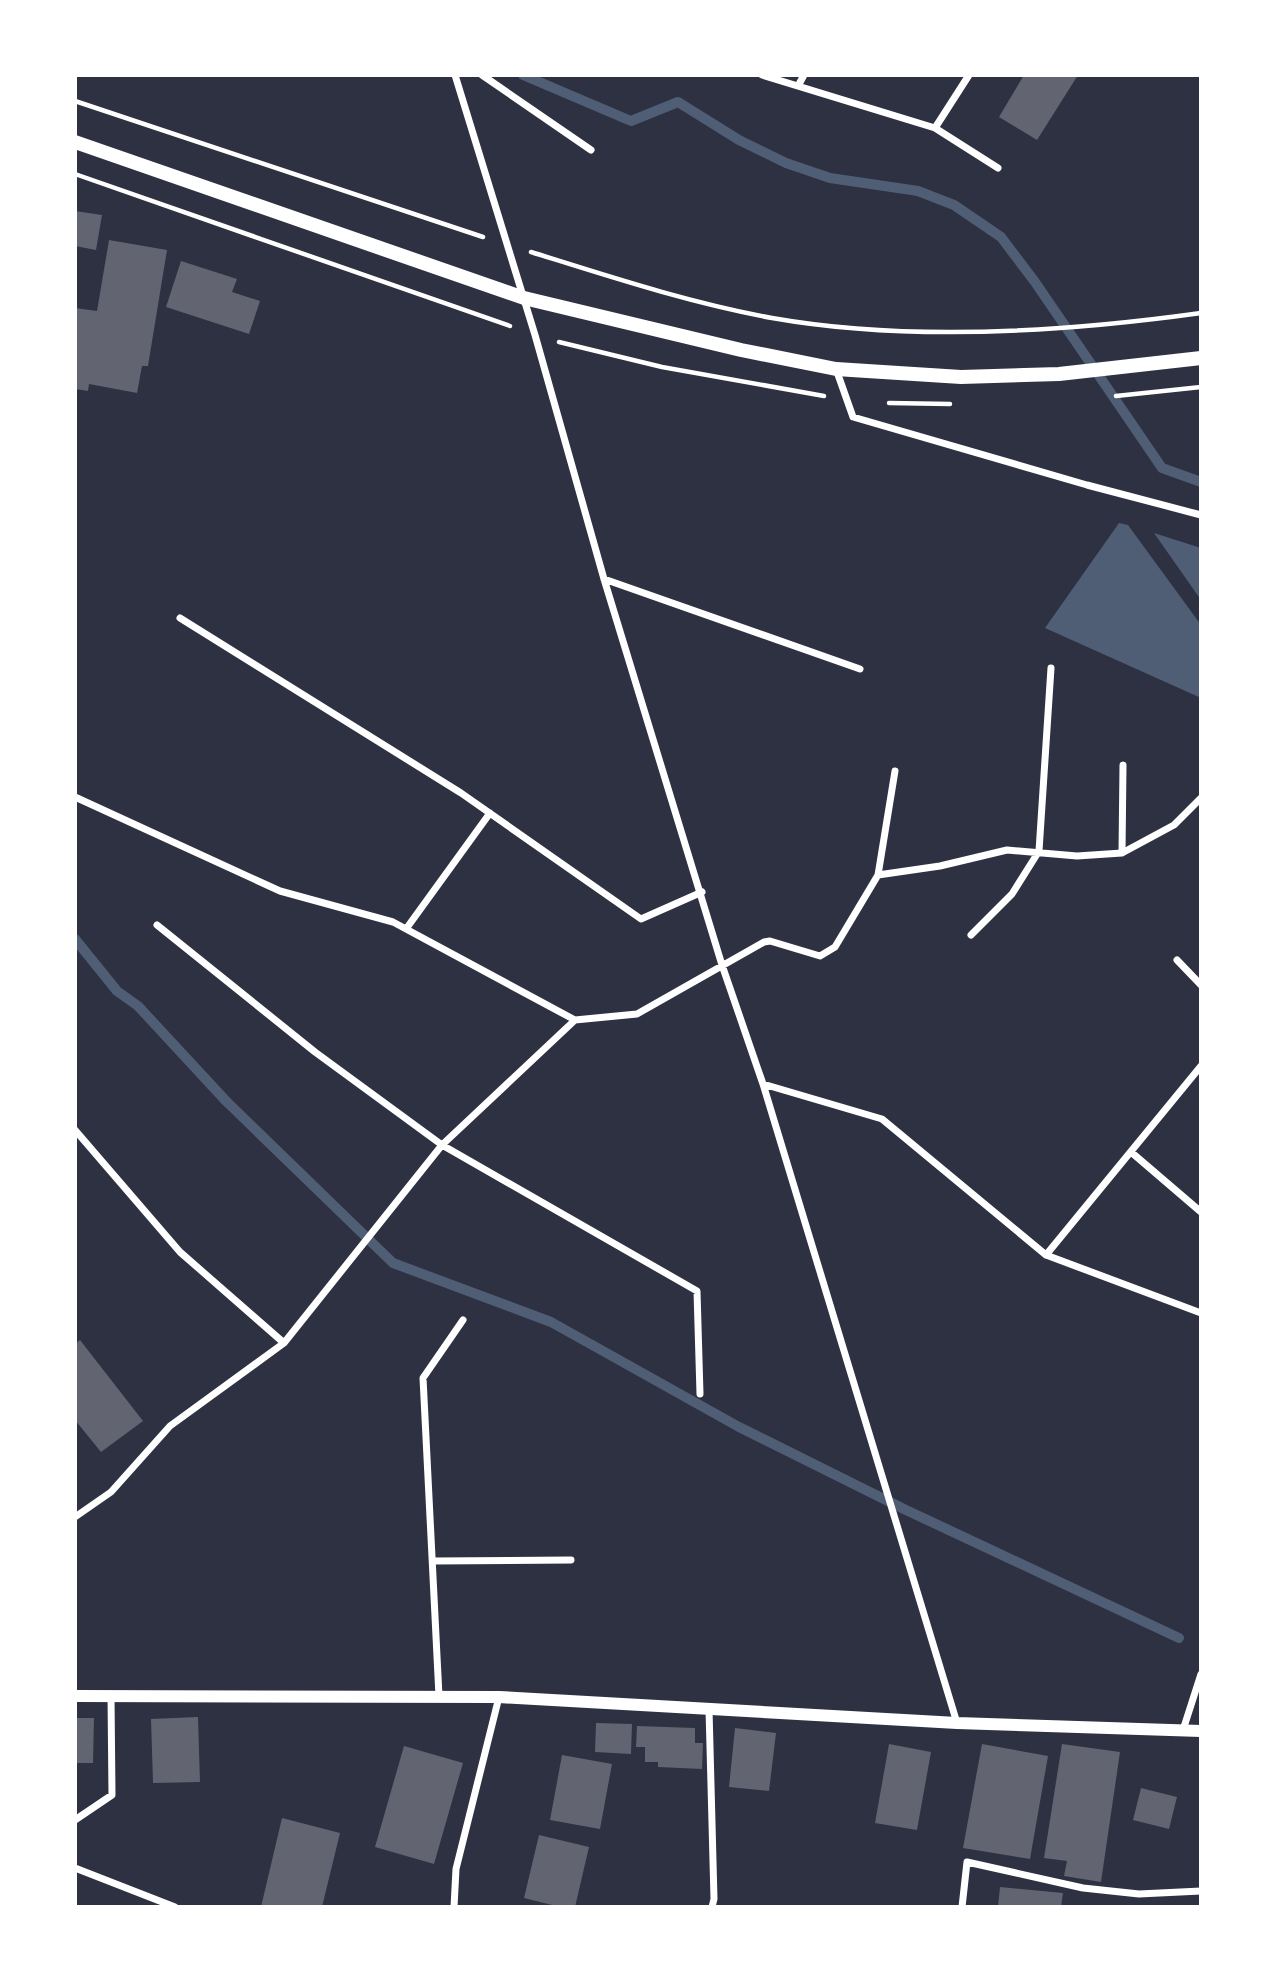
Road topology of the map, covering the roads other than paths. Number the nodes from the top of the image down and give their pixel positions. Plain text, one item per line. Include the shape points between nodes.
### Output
1 (455, 75) edge
2 (482, 75) edge
3 (762, 75) edge
4 (804, 75) edge
5 (969, 75) edge
6 (798, 86) junction
7 (935, 128) junction
8 (75, 142) edge
9 (591, 150) dead end
10 (998, 168) dead end
11 (524, 298) junction
12 (1201, 359) edge
13 (836, 369) junction
14 (1201, 515) edge
15 (604, 579) junction
16 (180, 618) dead end
17 (1051, 668) dead end
18 (860, 669) dead end
19 (1123, 765) dead end
20 (895, 771) dead end
21 (75, 797) edge
22 (1201, 798) edge
23 (490, 813) junction
24 (1039, 851) junction
25 (1122, 853) junction
26 (878, 875) junction
27 (702, 892) junction
28 (157, 925) dead end
29 (406, 929) junction
30 (971, 935) dead end
31 (1177, 960) dead end
32 (722, 965) junction
33 (1201, 985) edge
34 (575, 1020) junction
35 (1201, 1066) edge
36 (763, 1084) junction
37 (75, 1130) edge
38 (442, 1144) junction
39 (1131, 1152) junction
40 (1201, 1212) edge
41 (1046, 1255) junction
42 (1201, 1313) edge
43 (463, 1320) dead end
44 (284, 1343) junction
45 (700, 1394) dead end
46 (75, 1517) edge
47 (571, 1560) dead end
48 (433, 1561) junction
49 (1201, 1674) edge
50 (75, 1696) edge
51 (111, 1696) junction
52 (439, 1696) junction
53 (499, 1697) junction
54 (709, 1709) junction
55 (957, 1723) junction
56 (1183, 1730) junction
57 (1201, 1731) edge
58 (75, 1820) edge
59 (75, 1868) edge
60 (1201, 1891) edge
61 (175, 1907) edge
62 (454, 1907) edge
63 (712, 1907) edge
64 (961, 1907) edge

1 - 11 street
2 - 9 street
3 - 6 street
4 - 6 street
5 - 7 street
6 - 7 street
7 - 10 street
8 - 11 main road
11 - 13 main road
11 - 15 street
12 - 13 main road via 1059,374 961,377
13 - 14 street via 853,417
15 - 18 street
15 - 27 street
16 - 23 street
17 - 24 street
19 - 25 street
20 - 26 street
21 - 29 street via 280,891
22 - 25 street via 1174,825
23 - 27 street via 641,919
23 - 29 street
24 - 25 street via 1077,856
24 - 26 street via 1007,850
24 - 30 street via 1013,894
26 - 32 street via 827,953 820,956 764,942
27 - 32 street
28 - 38 street via 315,1052
29 - 34 street
31 - 33 street
32 - 34 street via 637,1014
32 - 36 street
34 - 38 street
35 - 39 street
36 - 41 street via 882,1119
36 - 55 street
37 - 44 street via 180,1252
38 - 44 street
38 - 45 street via 697,1291
39 - 40 street
39 - 41 street
41 - 42 street
43 - 48 street via 423,1378
44 - 46 street via 170,1426 111,1492
47 - 48 street
48 - 52 street
49 - 56 street
50 - 51 street
51 - 52 street
51 - 58 street via 112,1796
52 - 53 street
53 - 54 street
53 - 62 street via 456,1868
54 - 55 street
54 - 63 street
55 - 56 street
56 - 57 street
59 - 61 street
60 - 64 street via 1139,1894 1083,1888 967,1862

